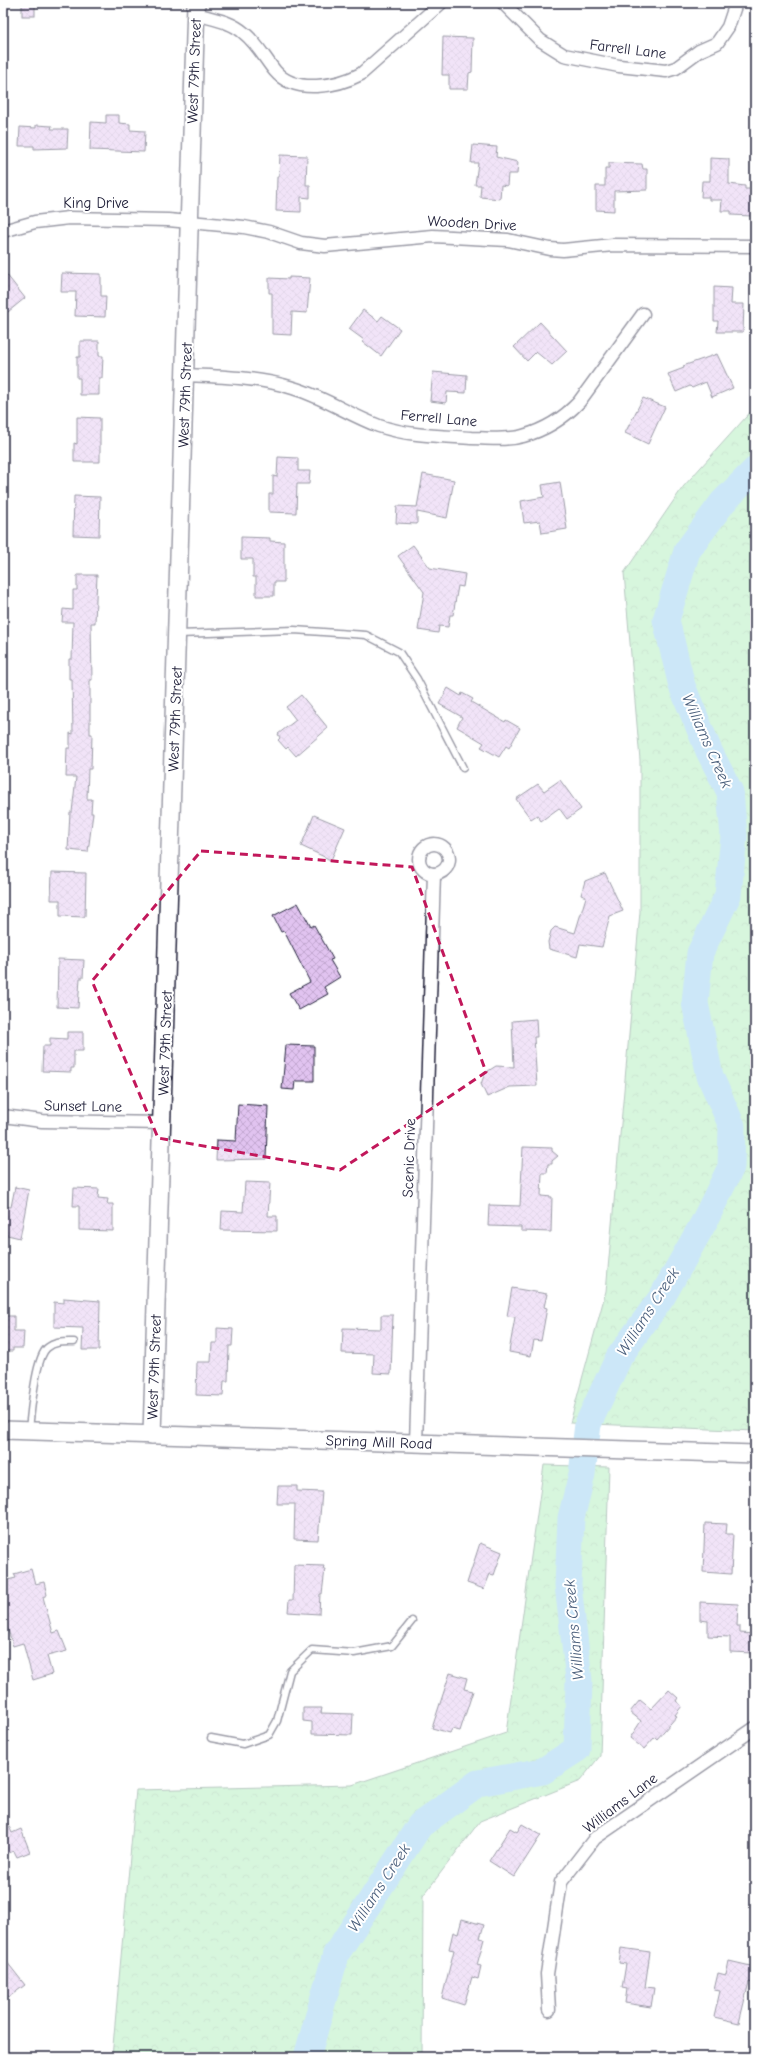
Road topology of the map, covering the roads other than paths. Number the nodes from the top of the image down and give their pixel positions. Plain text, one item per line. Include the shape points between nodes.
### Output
1 (441, 3) edge
2 (503, 3) edge
3 (736, 3) edge
4 (196, 8) edge
5 (190, 223) junction
6 (3, 232) edge
7 (755, 246) edge
8 (643, 314) dead end
9 (185, 375) junction
10 (178, 634) junction
11 (463, 768) dead end
12 (434, 874) dead end
13 (3, 1116) edge
14 (162, 1123) junction
15 (74, 1342) dead end
16 (3, 1430) edge
17 (29, 1431) junction
18 (152, 1435) junction
19 (416, 1443) junction
20 (755, 1454) edge
21 (412, 1622) dead end
22 (755, 1728) edge
23 (211, 1738) dead end
24 (549, 2010) dead end

1 - 4 street via 361,74 349,80 317,86 294,84 285,80 244,33 234,25
2 - 3 street, Farrell Lane via 540,40 564,55 620,66 666,71 676,68 699,51 717,43 728,27
4 - 5 main road, West 79th Street
5 - 6 street, King Drive via 168,220 69,218 35,222
5 - 7 street, Wooden Drive via 255,229 301,243 325,246 433,236 513,240 563,250 613,245
5 - 9 main road, West 79th Street
8 - 9 street, Ferrell Lane via 570,412 541,430 515,438 413,434 377,425 320,397 280,384 252,379
9 - 10 main road, West 79th Street
10 - 11 lane via 294,630 366,635 400,652 417,679
10 - 14 main road, West 79th Street
12 - 19 street, Scenic Drive
13 - 14 street, Sunset Lane via 42,1121
14 - 18 main road, West 79th Street
15 - 17 lane via 58,1342 46,1348 40,1360
16 - 17 main road, Spring Mill Road
17 - 18 main road, Spring Mill Road
18 - 19 main road, Spring Mill Road
19 - 20 main road, Spring Mill Road
21 - 23 lane via 392,1646 354,1653 312,1650 290,1672 277,1721 269,1735 243,1744
22 - 24 street, Williams Lane via 595,1838 561,1882 547,1974

